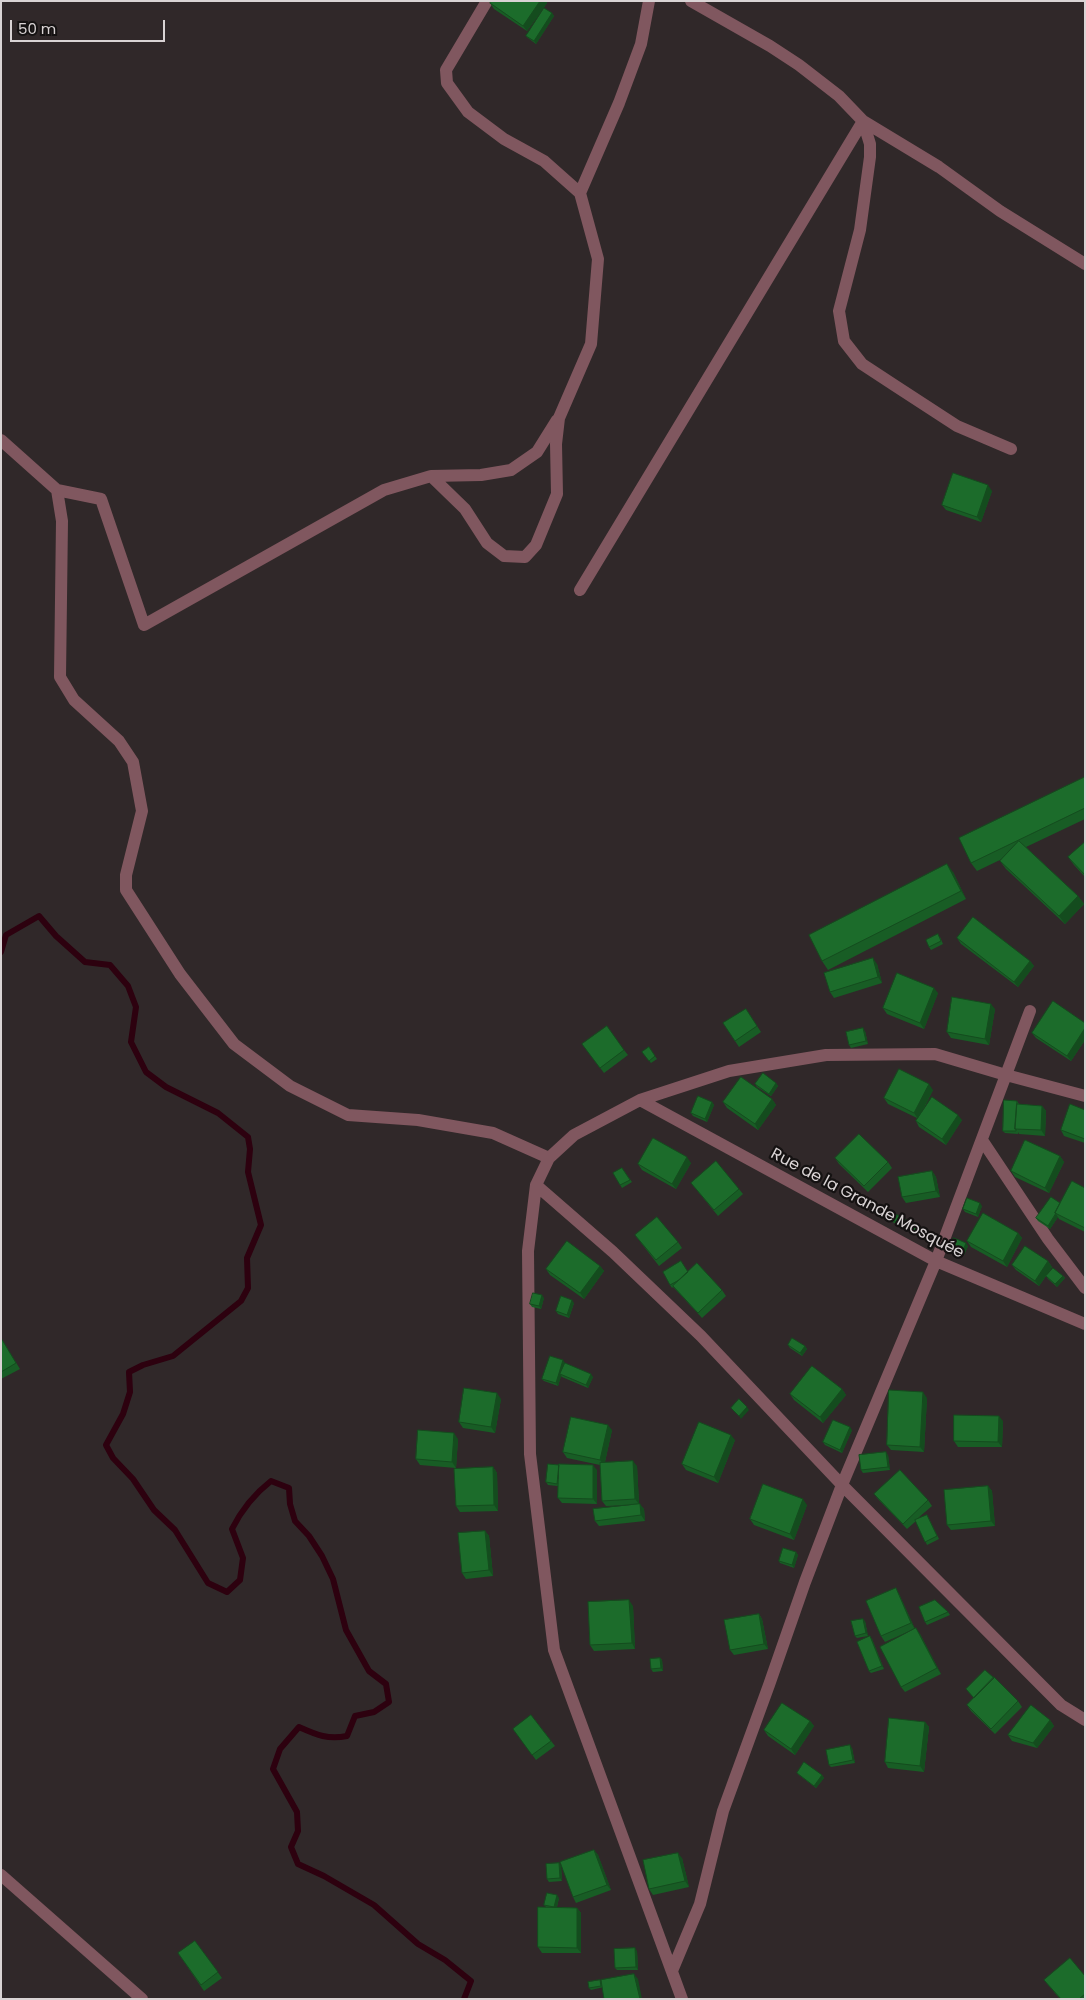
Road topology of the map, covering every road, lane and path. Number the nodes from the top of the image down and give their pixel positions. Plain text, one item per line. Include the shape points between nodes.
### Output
1 (487, 1) edge
2 (648, 1) edge
3 (691, 1) edge
4 (863, 121) junction
5 (580, 193) junction
6 (1085, 264) edge
7 (559, 418) junction
8 (1, 440) edge
9 (1010, 450) dead end
10 (431, 476) junction
11 (57, 490) junction
12 (580, 590) dead end
13 (1030, 1011) dead end
14 (1006, 1075) junction
15 (1085, 1096) edge
16 (640, 1100) junction
17 (982, 1140) junction
18 (548, 1158) junction
19 (536, 1184) junction
20 (936, 1261) junction
21 (1085, 1288) edge
22 (1085, 1324) edge
23 (842, 1485) junction
24 (1085, 1720) edge
25 (1, 1875) edge
26 (672, 1971) junction
27 (142, 1999) edge
28 (682, 1999) edge

1 - 5 street via 446,70 447,83 468,112 504,139 544,161
2 - 5 street via 641,44 620,102
3 - 4 street via 799,65
4 - 6 street
4 - 9 street via 870,157 860,230 839,311 844,341 862,364 894,386 957,426
4 - 12 street
5 - 7 street via 598,259 591,344
7 - 10 street via 537,452 511,470 481,475
7 - 10 street via 557,494 536,546 524,557 504,556 487,543 465,508
8 - 11 street
10 - 11 street via 384,490 144,625 101,499
11 - 18 street via 62,521 60,677 74,700 119,741 133,762 142,811 126,875 126,890 180,974 234,1044 290,1086 339,1111 348,1115 418,1120 493,1133
13 - 14 street
14 - 15 street
14 - 16 street via 935,1054 826,1055 729,1070
14 - 17 street
16 - 18 street via 574,1135
16 - 20 street, Rue de la Grande Mosquée
17 - 20 street
17 - 21 street
18 - 19 street
19 - 23 street via 701,1336
19 - 26 street via 528,1251 530,1454 554,1650
20 - 22 street, Rue de la Grande Mosquée
20 - 23 street
23 - 24 street via 1061,1705
23 - 26 street via 722,1811 700,1904
25 - 27 street
26 - 28 street

